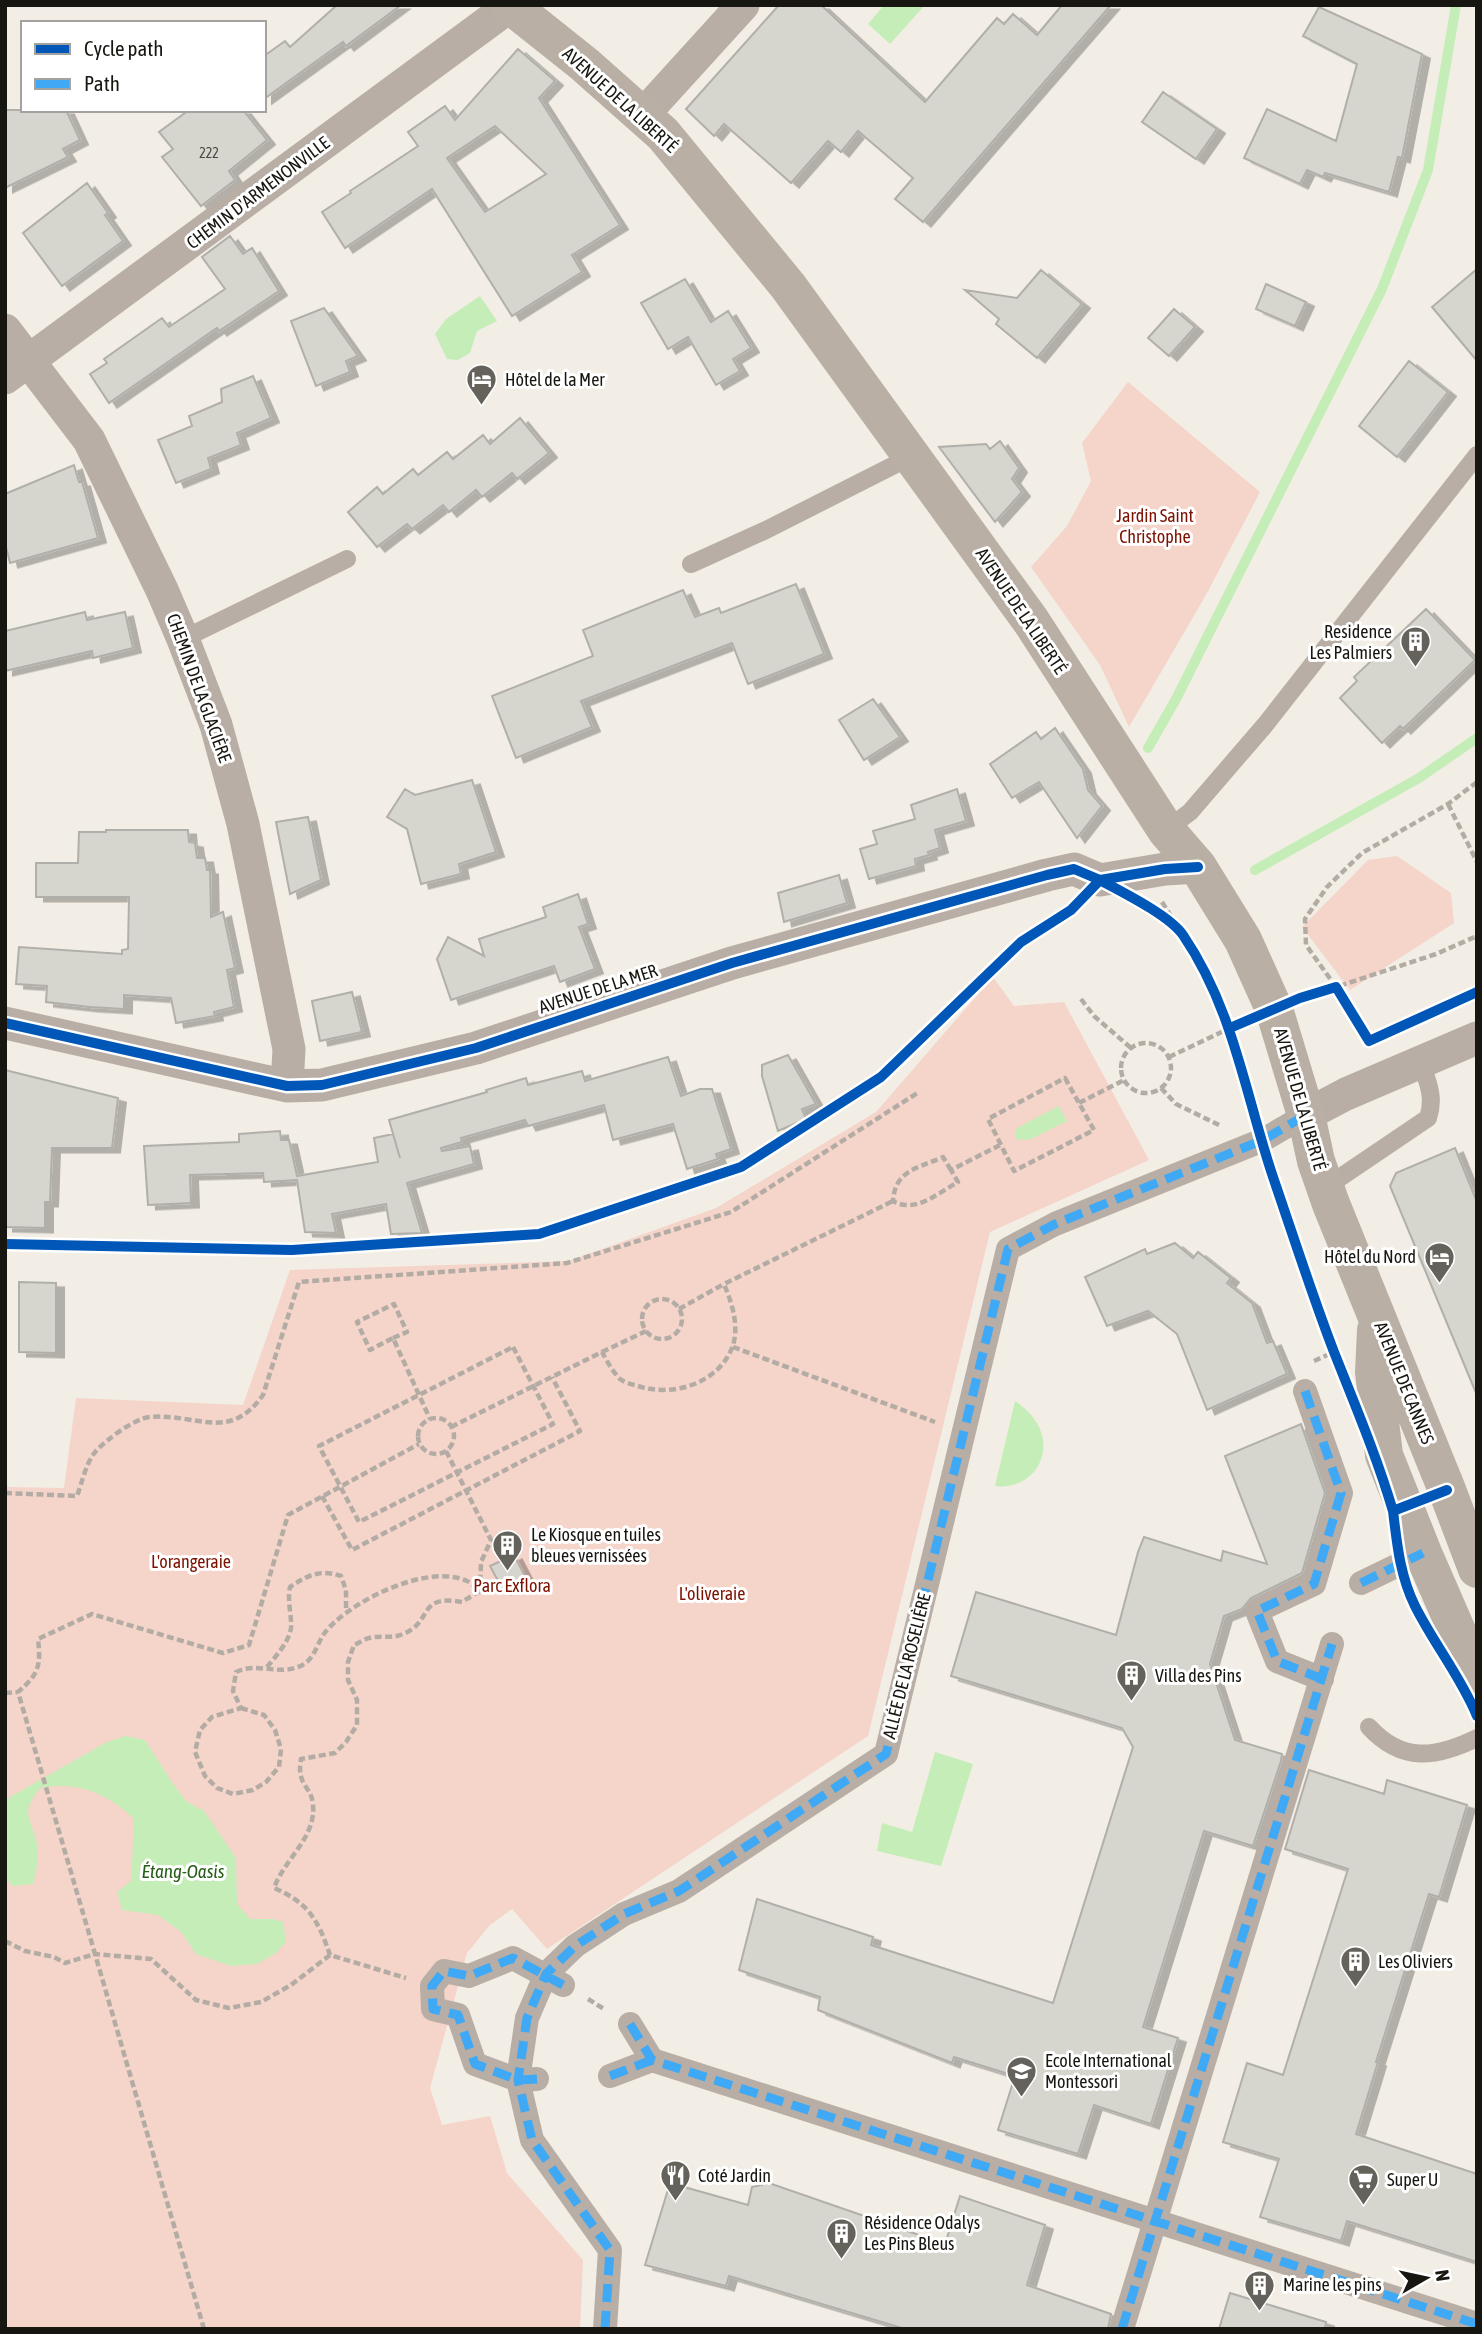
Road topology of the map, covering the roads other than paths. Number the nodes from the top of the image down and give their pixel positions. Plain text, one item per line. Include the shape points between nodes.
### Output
1 (510, 5) edge
2 (743, 5) edge
3 (642, 116) junction
4 (5, 330) edge
5 (18, 370) edge
6 (1477, 455) edge
7 (912, 456) junction
8 (346, 559) dead end
9 (691, 564) dead end
10 (183, 639) junction
11 (1166, 830) junction
12 (1198, 867) junction
13 (5, 1023) edge
14 (1477, 1038) edge
15 (1421, 1063) junction
16 (286, 1086) junction
17 (1306, 1115) junction
18 (1326, 1187) junction
19 (1377, 1314) junction
20 (1305, 1391) dead end
21 (1423, 1553) junction
22 (1474, 1557) edge
23 (1362, 1583) dead end
24 (1332, 1644) dead end
25 (1477, 1677) edge
26 (1322, 1679) junction
27 (1369, 1727) dead end
28 (1477, 1738) edge
29 (554, 1980) junction
30 (630, 2024) road end
31 (652, 2060) junction
32 (610, 2076) dead end
33 (528, 2079) junction
34 (1155, 2221) junction
35 (1477, 2324) edge
36 (606, 2329) edge
37 (1122, 2329) edge

1 - 3 main road, AVENUE DE LA LIBERTÉ
1 - 5 street, CHEMIN D'ARMENONVILLE
2 - 3 street
3 - 7 main road, AVENUE DE LA LIBERTÉ via 663,134 788,286
4 - 5 street, CHEMIN DE LA GLACIÈRE
5 - 10 street, CHEMIN DE LA GLACIÈRE via 89,440
6 - 11 lane via 1265,725 1189,812
7 - 9 lane
7 - 11 main road, AVENUE DE LA LIBERTÉ via 1031,621
8 - 10 lane
10 - 16 street, CHEMIN DE LA GLACIÈRE via 216,725 243,824 289,1049
11 - 12 main road, AVENUE DE LA LIBERTÉ
12 - 16 street, AVENUE DE LA MER via 1100,880 1074,869 732,963 476,1048 322,1085
12 - 17 main road, AVENUE DE LA LIBERTÉ via 1263,980
13 - 16 street, AVENUE DE LA MER
14 - 15 street
15 - 17 street
15 - 18 lane via 1430,1087 1428,1118
17 - 18 main road, AVENUE DE LA LIBERTÉ
17 - 29 street, ALLÉE DE LA ROSELIÈRE via 1262,1140 1055,1224 1008,1249 886,1754 679,1891 614,1920 575,1946
18 - 19 main road, AVENUE DE LA LIBERTÉ
19 - 21 main road, AVENUE DE CANNES via 1374,1372 1384,1455
19 - 22 main road, AVENUE DE CANNES
20 - 26 street via 1341,1493 1314,1584 1257,1611 1277,1661
21 - 23 street
21 - 25 main road, AVENUE DE CANNES
24 - 26 street
26 - 34 street
27 - 28 lane via 1380,1739 1416,1755 1453,1750
29 - 33 street, ALLÉE DE LA ROSELIÈRE via 527,2018
29 - 33 street via 513,1958 469,1976 444,1971 432,1986 433,2008 458,2015 475,2064
30 - 31 street
31 - 32 street
31 - 34 street
33 - 36 street, ALLÉE DE LA ROSELIÈRE via 532,2140 610,2250
34 - 35 street
34 - 37 street

